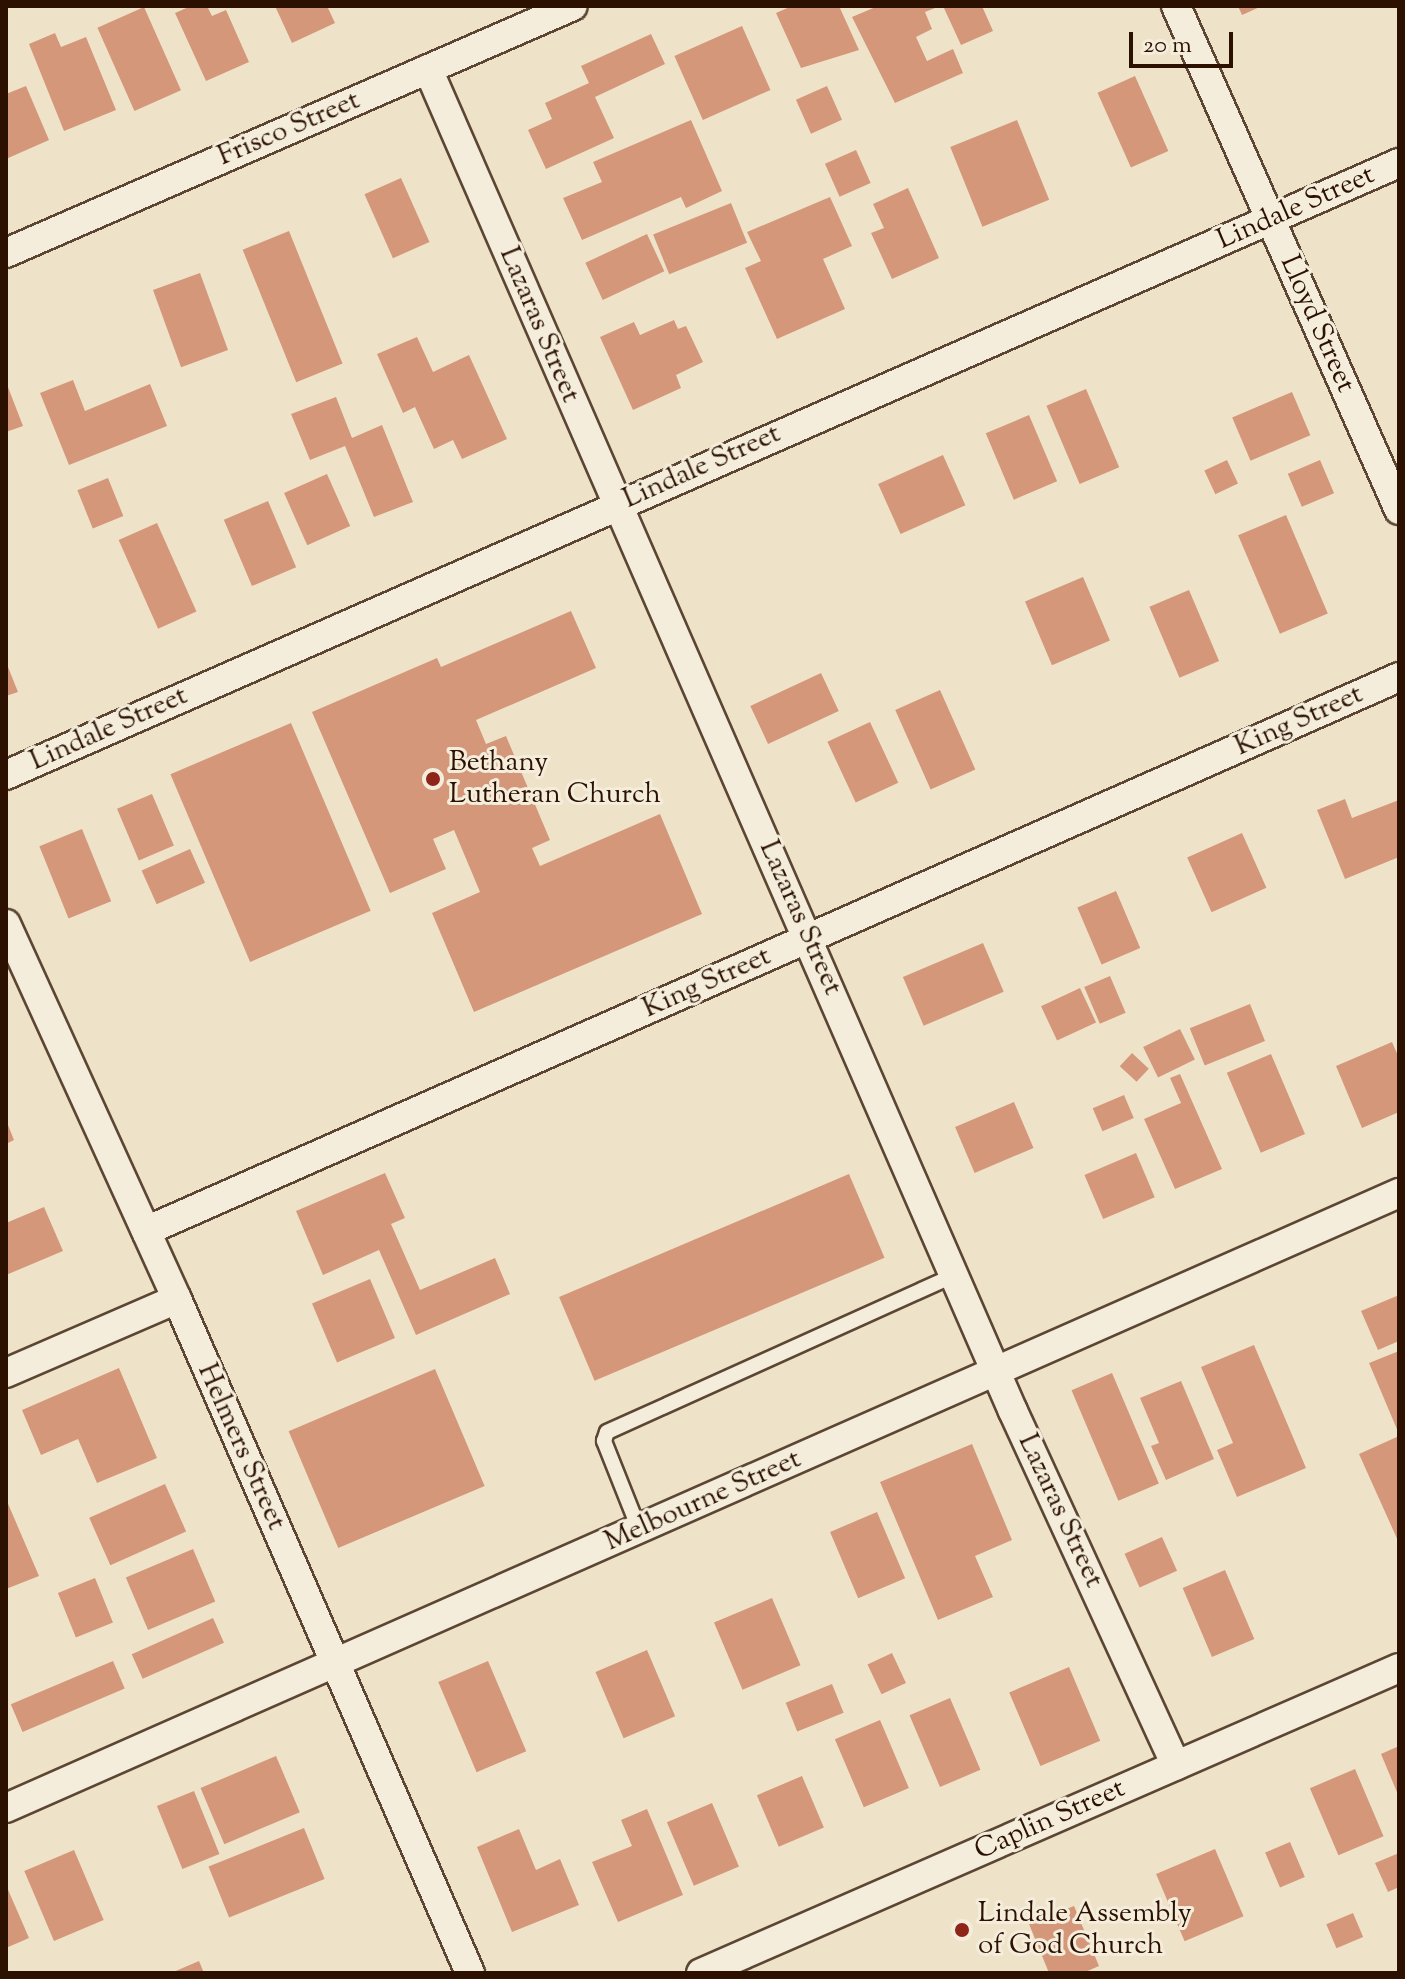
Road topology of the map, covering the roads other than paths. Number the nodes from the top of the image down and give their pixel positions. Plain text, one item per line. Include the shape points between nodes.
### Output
1 (573, 6) edge
2 (1176, 6) edge
3 (428, 69) junction
4 (1399, 163) edge
5 (1268, 220) junction
6 (6, 253) edge
7 (617, 504) junction
8 (1399, 510) edge
9 (1399, 677) edge
10 (6, 775) edge
11 (6, 924) edge
12 (809, 938) junction
13 (1399, 1193) edge
14 (146, 1231) junction
15 (955, 1275) junction
16 (177, 1299) junction
17 (6, 1373) edge
18 (997, 1373) junction
19 (639, 1529) junction
20 (335, 1662) junction
21 (1399, 1668) edge
22 (1176, 1765) junction
23 (6, 1808) edge
24 (470, 1973) edge
25 (701, 1973) edge

1 - 3 street, Frisco Street
2 - 5 street, Lloyd Street
3 - 6 street, Frisco Street
3 - 7 street, Lazaras Street
4 - 5 street, Lindale Street
5 - 7 street, Lindale Street
5 - 8 street, Lloyd Street
7 - 10 street, Lindale Street
7 - 12 street, Lazaras Street
9 - 12 street, King Street
11 - 14 street, Helmers Street
12 - 14 street, King Street
12 - 15 street, Lazaras Street
13 - 18 street, Melbourne Street
14 - 16 street, Helmers Street
15 - 18 street, Lazaras Street
15 - 19 lane via 607,1432 604,1441
16 - 17 street
16 - 20 street, Helmers Street
18 - 19 street, Melbourne Street
18 - 22 street, Lazaras Street
19 - 20 street, Melbourne Street
20 - 23 street, Melbourne Street
20 - 24 street, Helmers Street
21 - 22 street, Caplin Street
22 - 25 street, Caplin Street

